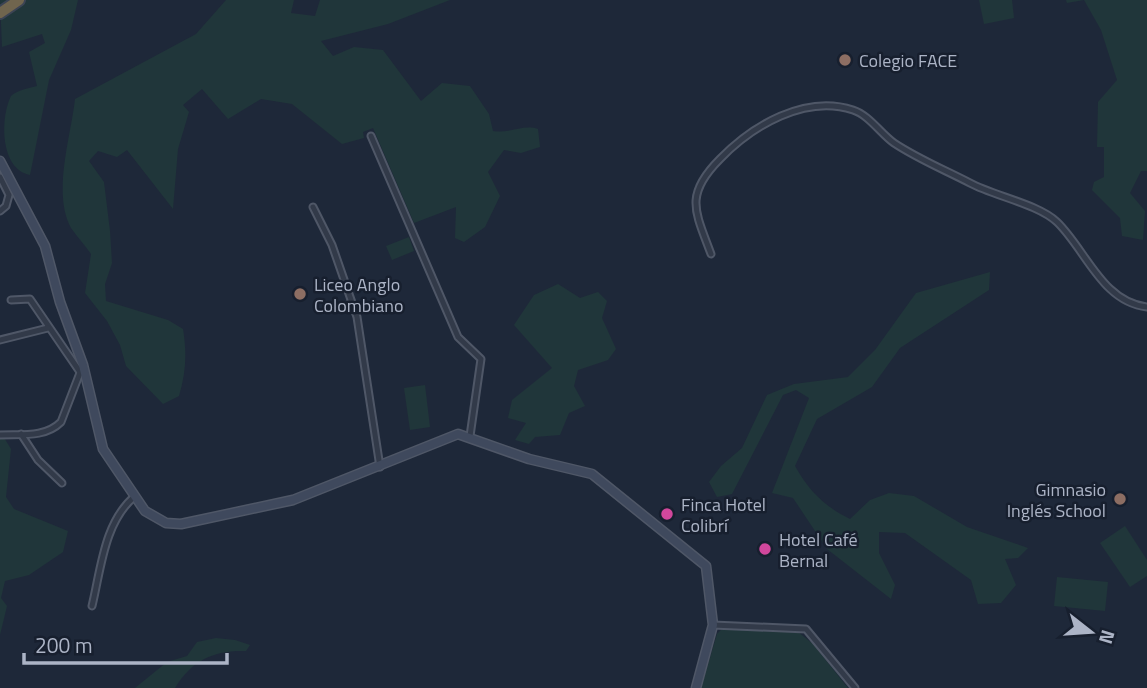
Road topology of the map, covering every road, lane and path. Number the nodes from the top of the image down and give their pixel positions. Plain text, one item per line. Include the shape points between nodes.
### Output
1 (19, 0) edge
2 (0, 13) edge
3 (371, 136) dead end
4 (0, 160) edge
5 (0, 177) edge
6 (313, 207) dead end
7 (0, 211) edge
8 (710, 254) dead end
9 (11, 300) dead end
10 (1147, 307) edge
11 (48, 328) junction
12 (0, 340) edge
13 (82, 369) junction
14 (20, 434) junction
15 (0, 435) edge
16 (470, 436) junction
17 (380, 467) junction
18 (62, 484) dead end
19 (135, 496) junction
20 (92, 606) dead end
21 (713, 625) junction
22 (696, 688) edge
23 (855, 688) edge

1 - 2 highway
3 - 16 street via 458,337 481,359
4 - 13 street via 45,246
5 - 7 street via 9,195
6 - 17 street via 332,245 357,317
8 - 10 street via 693,207 702,178 763,127 794,109 841,108 855,111 893,143 1055,220 1110,289 1123,300
9 - 11 street via 30,299
11 - 12 street
11 - 13 street
13 - 14 street via 61,422 46,432
13 - 19 street via 103,449
14 - 15 street
14 - 18 street
16 - 17 street via 446,436
16 - 21 street via 529,459 584,471 610,486 706,566
17 - 19 street via 293,500 181,524 155,518
19 - 20 street via 120,511 107,542
21 - 22 street
21 - 23 street via 806,629

